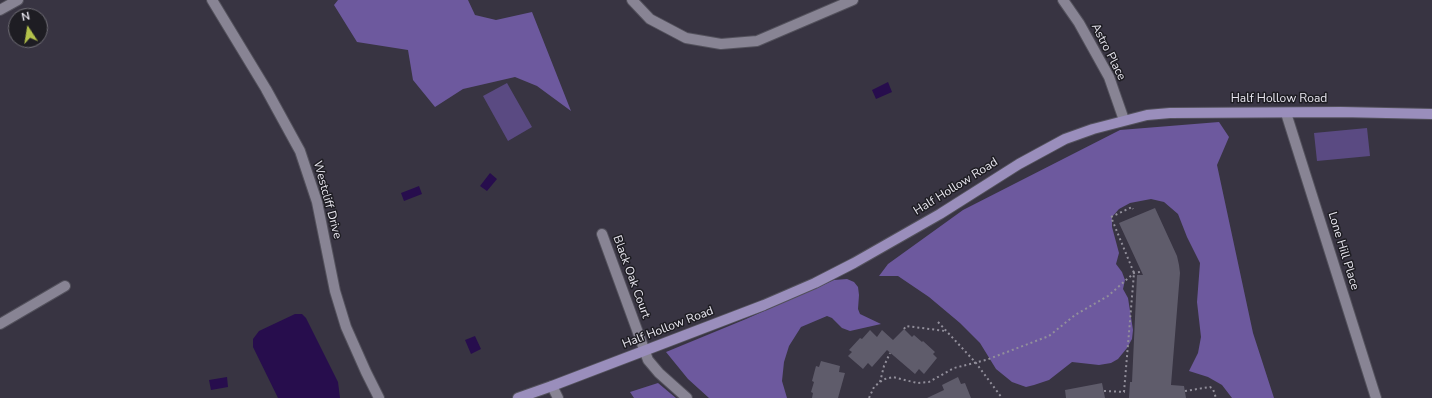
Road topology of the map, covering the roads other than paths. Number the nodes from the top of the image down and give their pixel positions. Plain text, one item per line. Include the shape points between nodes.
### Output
1 (18, 0) edge
2 (212, 0) edge
3 (632, 0) edge
4 (853, 0) edge
5 (1063, 0) edge
6 (0, 10) edge
7 (1286, 113) junction
8 (1432, 114) edge
9 (1124, 120) junction
10 (602, 234) dead end
11 (65, 286) dead end
12 (0, 324) edge
13 (644, 351) junction
14 (552, 386) junction
15 (379, 398) edge
16 (518, 398) edge
17 (558, 398) edge
18 (688, 398) edge
19 (1376, 398) edge

1 - 6 street
2 - 15 street, Westcliff Drive via 300,151 317,202 346,327
3 - 4 street via 650,19 686,38 721,44 757,41
5 - 9 street, Astro Place via 1109,77
7 - 8 main road, Half Hollow Road
7 - 9 main road, Half Hollow Road via 1170,112
7 - 19 street, Lone Hill Place
9 - 13 main road, Half Hollow Road via 1093,128 1032,157 940,214 815,283
10 - 13 street, Black Oak Court
11 - 12 street
13 - 14 main road, Half Hollow Road
13 - 18 street, Black Oak Court via 655,368
14 - 16 main road, Half Hollow Road
14 - 17 street

